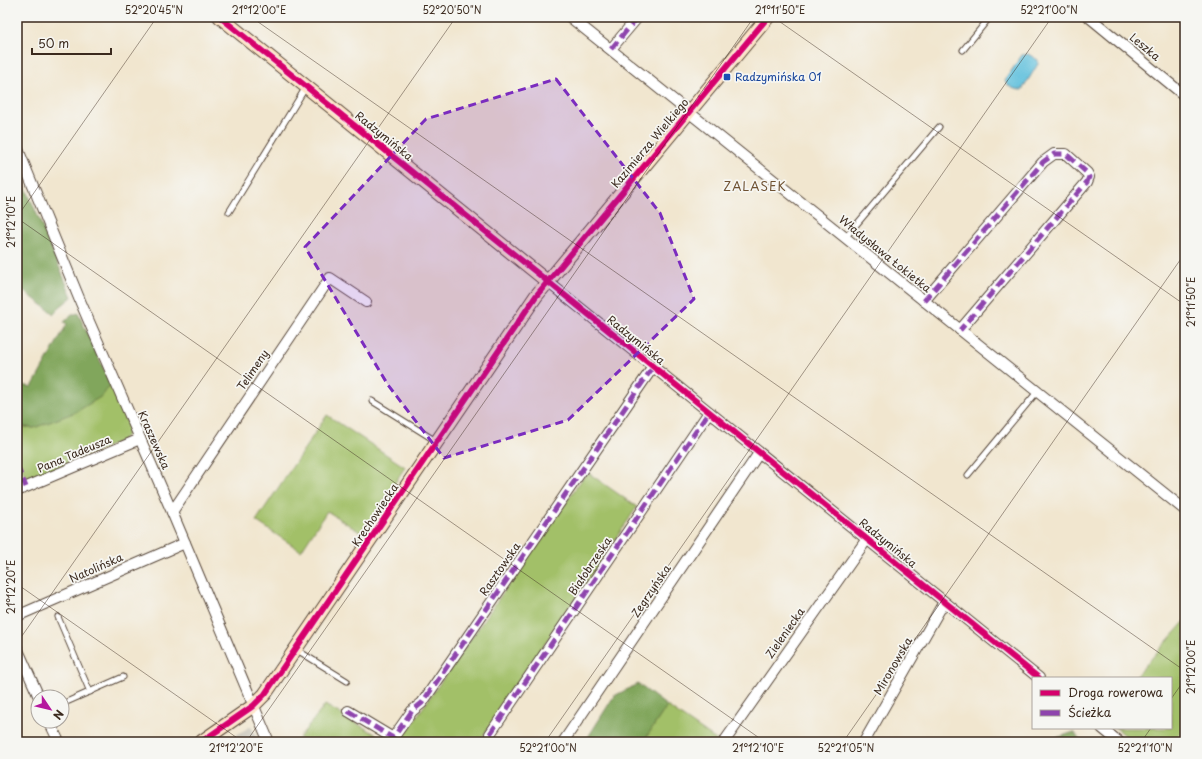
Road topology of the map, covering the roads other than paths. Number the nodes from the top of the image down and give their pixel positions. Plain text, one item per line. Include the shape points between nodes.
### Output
1 (220, 17) edge
2 (570, 17) edge
3 (638, 17) edge
4 (768, 17) edge
5 (990, 17) edge
6 (1089, 17) edge
7 (611, 49) junction
8 (963, 50) dead end
9 (306, 87) junction
10 (1185, 96) edge
11 (689, 112) junction
12 (940, 127) dead end
13 (17, 147) edge
14 (229, 212) dead end
15 (845, 238) junction
16 (548, 282) junction
17 (924, 301) junction
18 (366, 302) dead end
19 (960, 330) junction
20 (653, 367) junction
21 (1037, 392) junction
22 (372, 401) dead end
23 (710, 412) junction
24 (140, 439) junction
25 (437, 441) junction
26 (759, 453) junction
27 (968, 475) dead end
28 (17, 491) edge
29 (1185, 510) edge
30 (172, 512) junction
31 (867, 539) junction
32 (185, 543) junction
33 (944, 602) junction
34 (17, 616) edge
35 (58, 617) dead end
36 (17, 648) edge
37 (296, 650) junction
38 (123, 677) dead end
39 (1038, 677) edge
40 (347, 681) dead end
41 (35, 689) edge
42 (90, 692) junction
43 (70, 701) edge
44 (253, 706) junction
45 (348, 711) dead end
46 (53, 729) edge
47 (1103, 729) edge
48 (490, 734) dead end
49 (59, 742) edge
50 (201, 742) edge
51 (269, 742) edge
52 (563, 742) edge
53 (724, 742) edge
54 (864, 742) edge
55 (1119, 742) edge

1 - 9 street, Radzymińska
2 - 7 street, Władysława Łokietka
3 - 7 street
4 - 11 street, Kazimierza Wielkiego
5 - 8 lane
6 - 10 street, Leszka
7 - 11 street, Władysława Łokietka
9 - 14 lane
9 - 16 street, Radzymińska
11 - 15 street, Władysława Łokietka
11 - 16 street, Kazimierza Wielkiego
12 - 15 lane
13 - 24 street, Kraszewska
15 - 17 street, Władysława Łokietka
16 - 20 street, Radzymińska
16 - 25 street, Krechowiecka
17 - 19 street, Władysława Łokietka
17 - 19 street via 1043,162 1054,154 1066,154 1088,173 1087,182
18 - 30 street, Telimeny via 330,278
19 - 21 street, Władysława Łokietka
20 - 23 street, Radzymińska
20 - 45 street, Rasztowska via 422,703 412,711 394,738
21 - 27 lane
21 - 29 street, Władysława Łokietka
22 - 25 lane
23 - 26 street, Radzymińska
23 - 48 street, Białobrzeska
24 - 28 street, Pana Tadeusza
24 - 30 street, Kraszewska
25 - 37 street, Krechowiecka
26 - 31 street, Radzymińska
26 - 52 street, Zegrzyńska
30 - 32 street, Kraszewska
31 - 33 street, Radzymińska
31 - 53 street, Zieleniecka
32 - 34 street, Natolińska
32 - 44 street, Kraszewska
33 - 39 street, Radzymińska
33 - 54 street, Mironowska
35 - 42 lane
36 - 41 street
37 - 40 lane
37 - 44 street, Krechowiecka
38 - 42 lane
42 - 43 lane
44 - 50 street, Krechowiecka
44 - 51 street, Kraszewska
46 - 49 street
47 - 55 street

